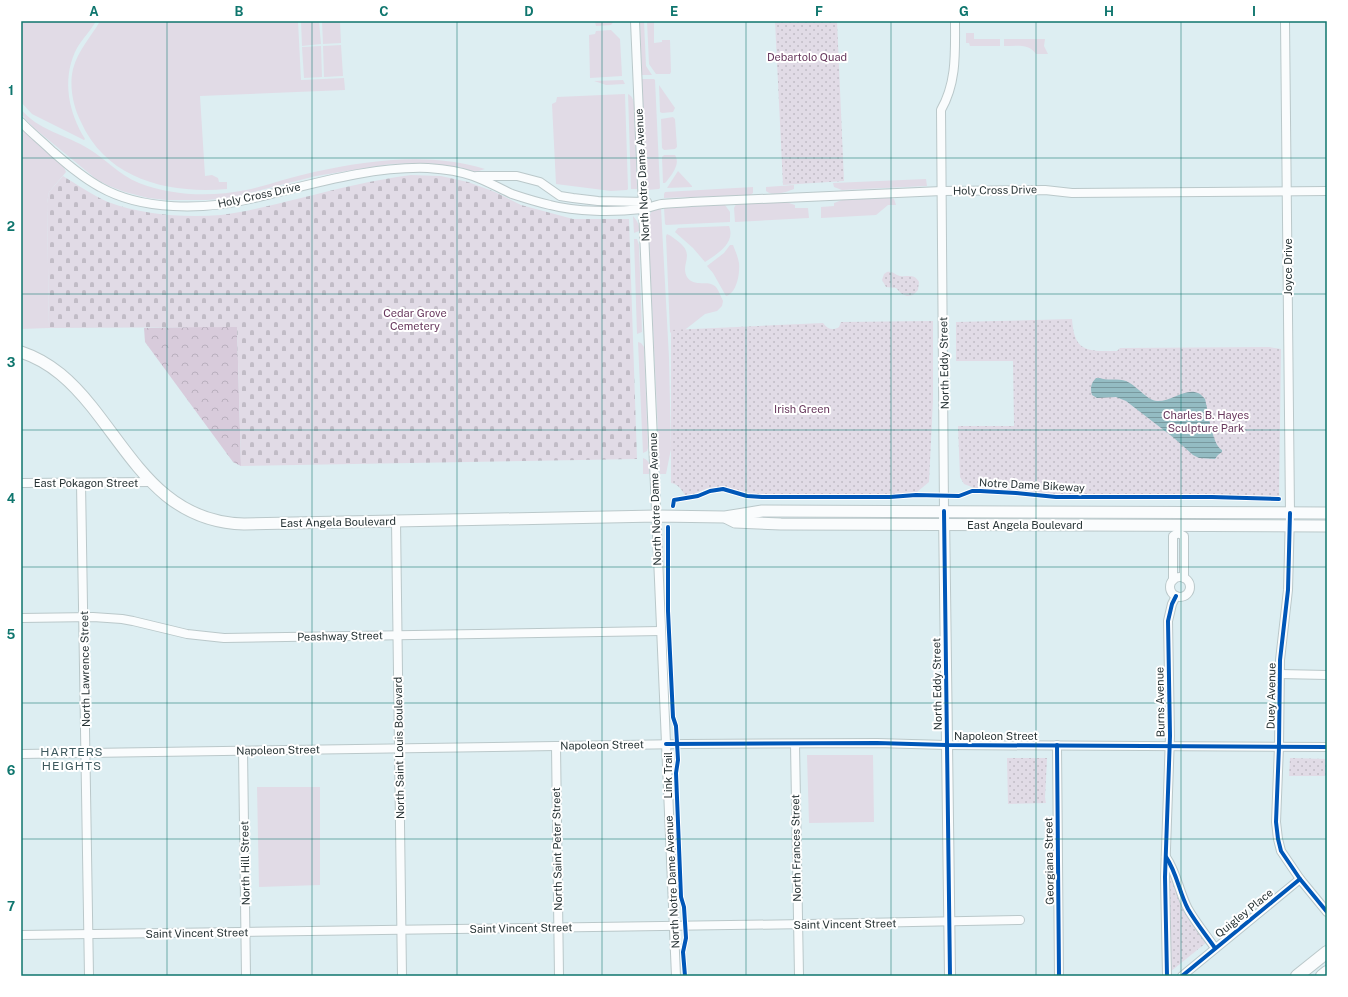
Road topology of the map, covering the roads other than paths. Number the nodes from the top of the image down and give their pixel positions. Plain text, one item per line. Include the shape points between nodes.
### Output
1 (635, 21) edge
2 (955, 21) edge
3 (1284, 21) edge
4 (21, 122) edge
5 (474, 176) junction
6 (507, 176) junction
7 (942, 191) junction
8 (1327, 191) edge
9 (509, 192) junction
10 (1287, 192) junction
11 (643, 205) junction
12 (21, 352) edge
13 (151, 482) junction
14 (21, 483) edge
15 (81, 483) junction
16 (944, 511) junction
17 (1290, 513) junction
18 (1327, 513) edge
19 (657, 516) junction
20 (725, 517) junction
21 (396, 521) junction
22 (944, 525) junction
23 (1290, 526) junction
24 (1327, 526) edge
25 (1178, 529) junction
26 (1184, 578) junction
27 (1173, 580) junction
28 (1176, 596) junction
29 (84, 617) junction
30 (21, 618) edge
31 (661, 631) junction
32 (398, 635) junction
33 (1280, 674) junction
34 (1327, 675) edge
35 (666, 744) junction
36 (795, 744) junction
37 (946, 745) junction
38 (1057, 745) junction
39 (556, 746) junction
40 (1170, 746) junction
41 (1279, 746) junction
42 (1327, 746) edge
43 (399, 748) junction
44 (243, 750) junction
45 (86, 753) junction
46 (21, 754) edge
47 (1166, 857) junction
48 (1300, 879) junction
49 (1327, 912) edge
50 (1020, 920) dead end
51 (949, 921) junction
52 (798, 925) junction
53 (674, 926) junction
54 (558, 928) junction
55 (402, 930) junction
56 (245, 932) junction
57 (88, 934) junction
58 (21, 935) edge
59 (1215, 948) junction
60 (1327, 952) edge
61 (1327, 972) edge
62 (89, 976) edge
63 (246, 976) edge
64 (402, 976) edge
65 (559, 976) edge
66 (676, 976) edge
67 (799, 976) edge
68 (950, 976) edge
69 (1059, 976) edge
70 (1167, 976) edge
71 (1182, 976) edge
72 (1297, 976) edge
73 (1322, 976) edge

1 - 11 street, North Notre Dame Avenue
2 - 7 street, North Eddy Street via 954,76 941,110
3 - 10 street, Joyce Drive
4 - 5 street, Holy Cross Drive via 69,166 100,187 124,197 157,204 192,206 233,203 347,176 399,169 439,169
5 - 6 street, Holy Cross Drive
5 - 9 street, Holy Cross Drive
6 - 9 street
6 - 11 street, Holy Cross Drive via 540,182 560,196
7 - 10 street, Holy Cross Drive
7 - 11 street, Holy Cross Drive
7 - 16 street, North Eddy Street
8 - 10 street, Holy Cross Drive
9 - 11 street, Holy Cross Drive via 573,209 598,210
10 - 17 street, Joyce Drive
11 - 19 street, North Notre Dame Avenue
12 - 13 main road, East Angela Boulevard via 44,362 72,382
13 - 15 street, East Pokagon Street
13 - 21 main road, East Angela Boulevard via 166,497 189,511 227,523
14 - 15 street, East Pokagon Street
15 - 29 street, North Lawrence Street
16 - 17 main road, East Angela Boulevard
16 - 20 main road, East Angela Boulevard via 762,511
16 - 22 street, North Eddy Street
17 - 18 main road, East Angela Boulevard
17 - 23 street, Duey Avenue
19 - 20 main road, East Angela Boulevard
19 - 21 main road, East Angela Boulevard
19 - 31 street, North Notre Dame Avenue
20 - 22 main road, East Angela Boulevard via 735,522
21 - 32 street, North Saint Louis Boulevard
22 - 25 main road, East Angela Boulevard
22 - 37 street, North Eddy Street
23 - 24 main road, East Angela Boulevard
23 - 25 main road, East Angela Boulevard
23 - 33 street, Duey Avenue via 1288,590
25 - 26 street via 1184,536
25 - 27 street via 1173,536
26 - 27 street via 1178,577
26 - 28 street via 1188,581 1190,590 1184,596
27 - 28 street via 1171,593
28 - 40 street, Burns Avenue via 1168,616
29 - 30 street, Peashway Street
29 - 32 street, Peashway Street via 133,621 187,634 213,637
29 - 45 street, North Lawrence Street
31 - 32 street, Peashway Street
31 - 35 street, North Notre Dame Avenue
32 - 43 street, North Saint Louis Boulevard
33 - 34 street
33 - 41 street, Duey Avenue
35 - 36 street, Napoleon Street
35 - 39 street, Napoleon Street
35 - 53 street, North Notre Dame Avenue
36 - 37 street, Napoleon Street
36 - 52 street, North Frances Street
37 - 38 street, Napoleon Street
37 - 51 street, North Eddy Street
38 - 40 street, Napoleon Street
38 - 69 street, Georgiana Street
39 - 43 street, Napoleon Street
39 - 54 street, North Saint Peter Street
40 - 41 street, Napoleon Street
40 - 47 street, Burns Avenue
41 - 42 street, Napoleon Street
41 - 48 street, Duey Avenue via 1276,822 1278,839 1285,856
43 - 44 street, Napoleon Street
43 - 55 street, North Saint Louis Boulevard
44 - 45 street, Napoleon Street
44 - 56 street, North Hill Street
45 - 46 street, Napoleon Street
45 - 57 street, North Lawrence Street
47 - 59 street, Burns Avenue via 1172,865 1188,909
47 - 70 street, Burns Avenue
48 - 49 street, Duey Avenue
48 - 59 street, Quigley Place
50 - 51 street, Saint Vincent Street
51 - 52 street, Saint Vincent Street
51 - 68 street, North Eddy Street
52 - 53 street, Saint Vincent Street
52 - 67 street, North Frances Street
53 - 54 street, Saint Vincent Street
53 - 66 street, North Notre Dame Avenue
54 - 55 street, Saint Vincent Street
54 - 65 street, North Saint Peter Street
55 - 56 street, Saint Vincent Street
55 - 64 street, North Saint Louis Boulevard
56 - 57 street, Saint Vincent Street
56 - 63 street, North Hill Street
57 - 58 street, Saint Vincent Street
57 - 62 street, North Lawrence Street
59 - 71 street, Quigley Place
60 - 72 main road
61 - 73 main road

